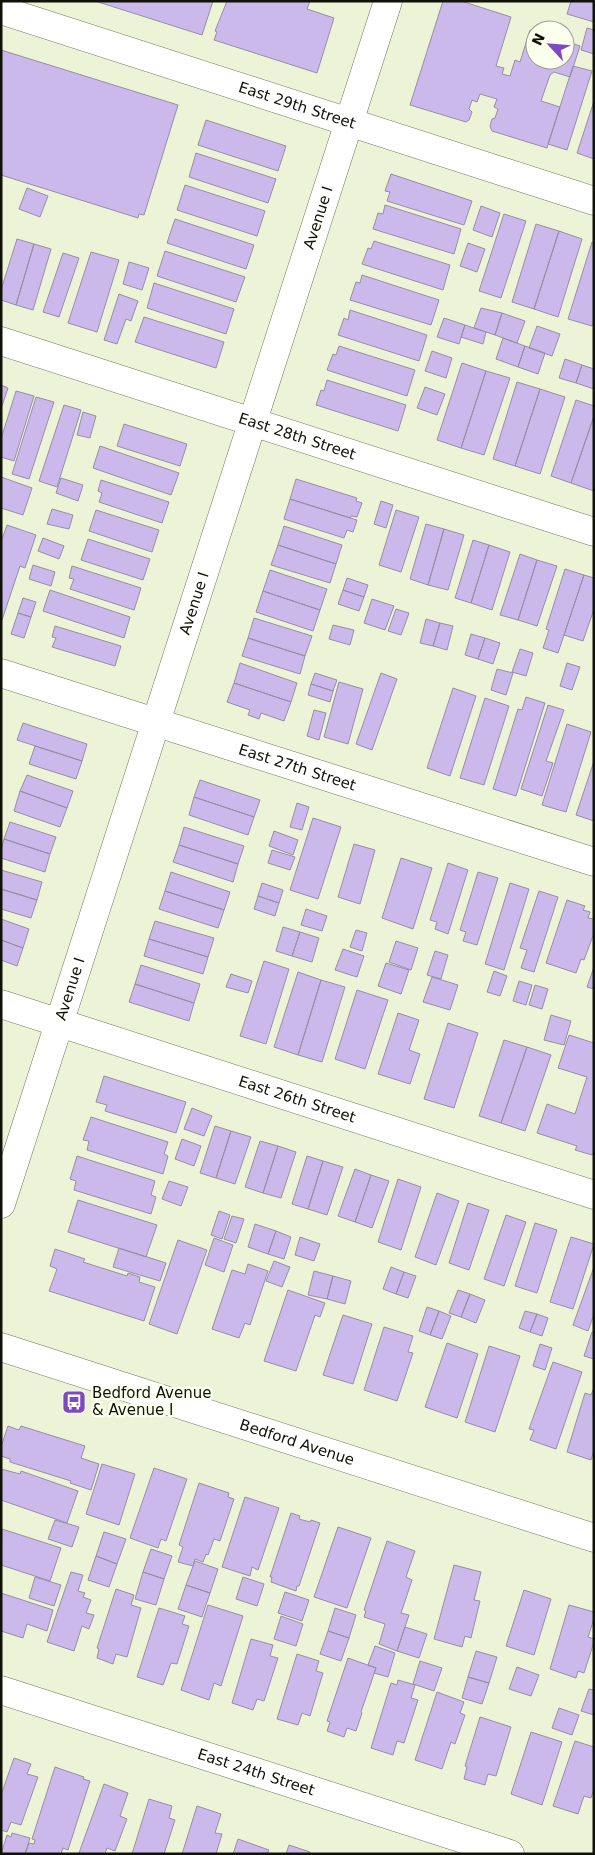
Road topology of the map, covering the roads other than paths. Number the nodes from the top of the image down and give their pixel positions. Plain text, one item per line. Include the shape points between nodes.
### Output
1 (388, 1) edge
2 (1, 10) edge
3 (349, 122) junction
4 (594, 201) edge
5 (1, 342) edge
6 (252, 422) junction
7 (594, 532) edge
8 (1, 673) edge
9 (156, 722) junction
10 (594, 862) edge
11 (1, 1004) edge
12 (60, 1022) junction
13 (594, 1195) edge
14 (1, 1204) edge
15 (1, 1347) edge
16 (594, 1538) edge
17 (1, 1690) edge
18 (510, 1854) edge

1 - 3 street, Avenue I
2 - 3 street, East 29th Street
3 - 4 street, East 29th Street
3 - 6 street, Avenue I
5 - 6 street, East 28th Street
6 - 7 street, East 28th Street
6 - 9 street, Avenue I
8 - 9 street, East 27th Street
9 - 10 street, East 27th Street
9 - 12 street, Avenue I
11 - 12 street, East 26th Street
12 - 13 street, East 26th Street
12 - 14 street, Avenue I
15 - 16 street, Bedford Avenue
17 - 18 street, East 24th Street

